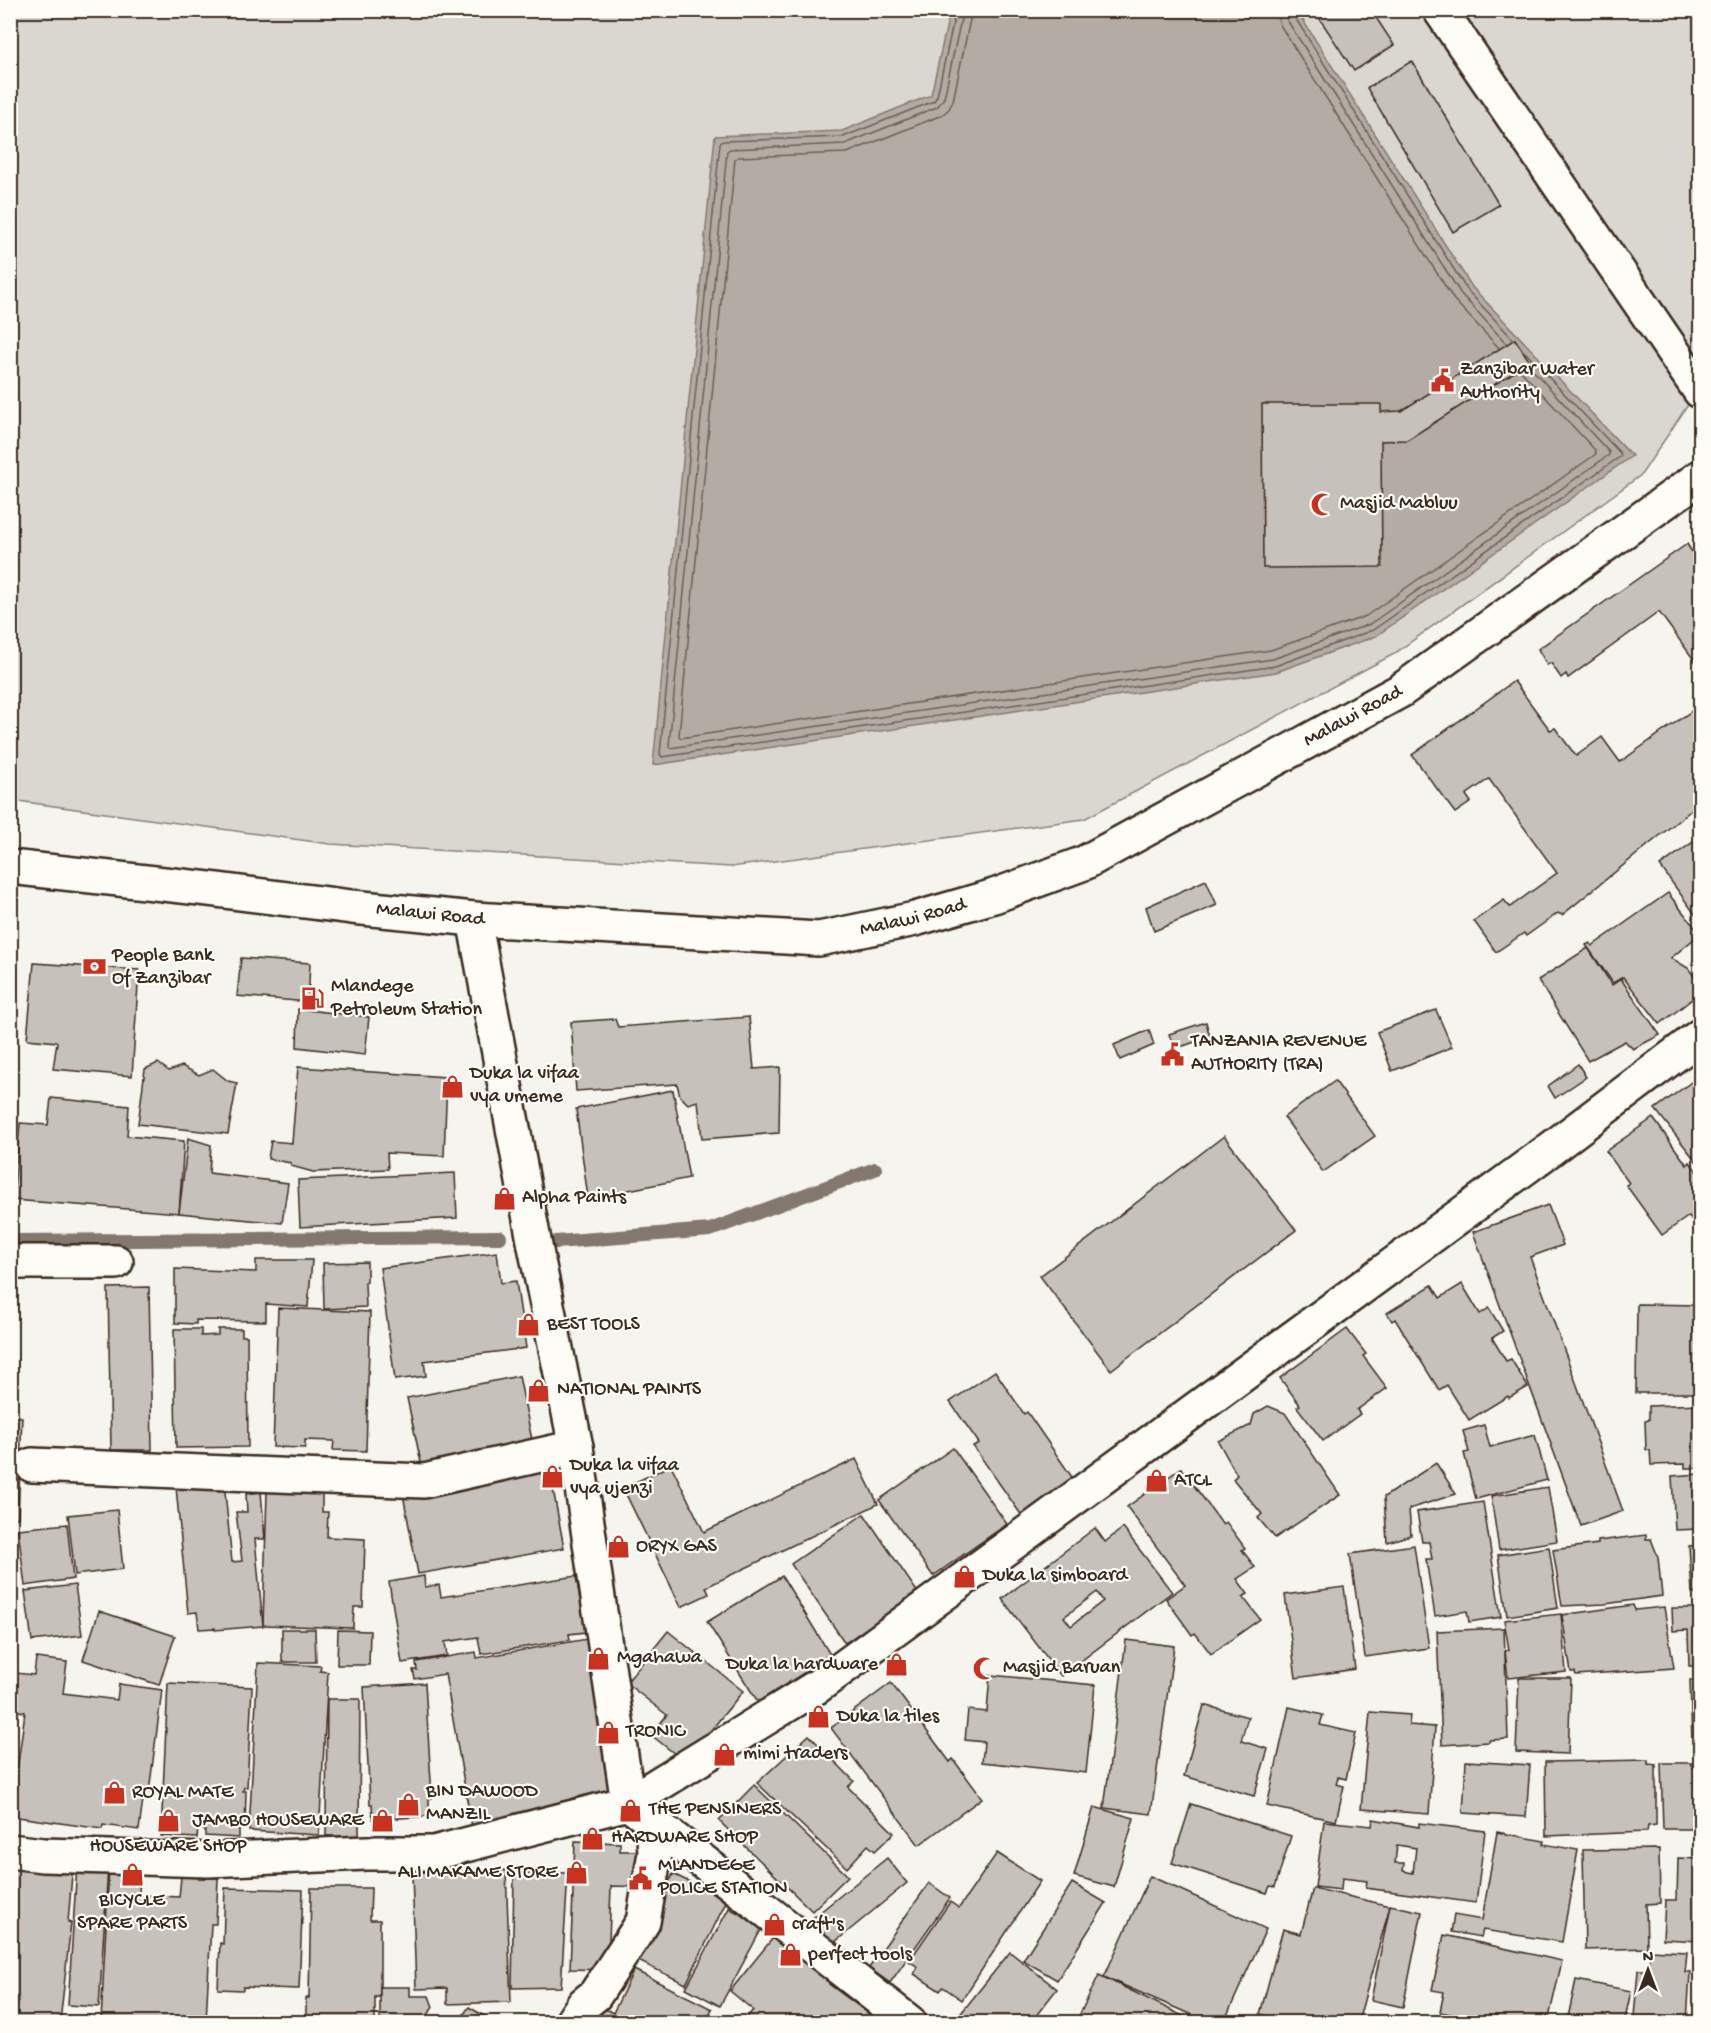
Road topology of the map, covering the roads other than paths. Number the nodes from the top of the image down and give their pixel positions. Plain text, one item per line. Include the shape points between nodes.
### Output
1 (1440, 10) edge
2 (1701, 390) edge
3 (1701, 477) edge
4 (10, 867) edge
5 (474, 919) junction
6 (1701, 1036) edge
7 (10, 1262) edge
8 (116, 1262) dead end
9 (576, 1447) junction
10 (32, 1465) dead end
11 (640, 1813) junction
12 (10, 1851) edge
13 (572, 2022) edge
14 (909, 2022) edge

1 - 2 street
3 - 5 street, Malawi Road via 1400,691 1084,863 994,896 915,919 819,939
4 - 5 street, Malawi Road
5 - 9 street
6 - 11 street
7 - 8 street
9 - 10 street via 424,1481
9 - 11 street
11 - 12 street via 434,1853 208,1860
11 - 13 street via 655,1853 643,1922 595,1995
11 - 14 street

